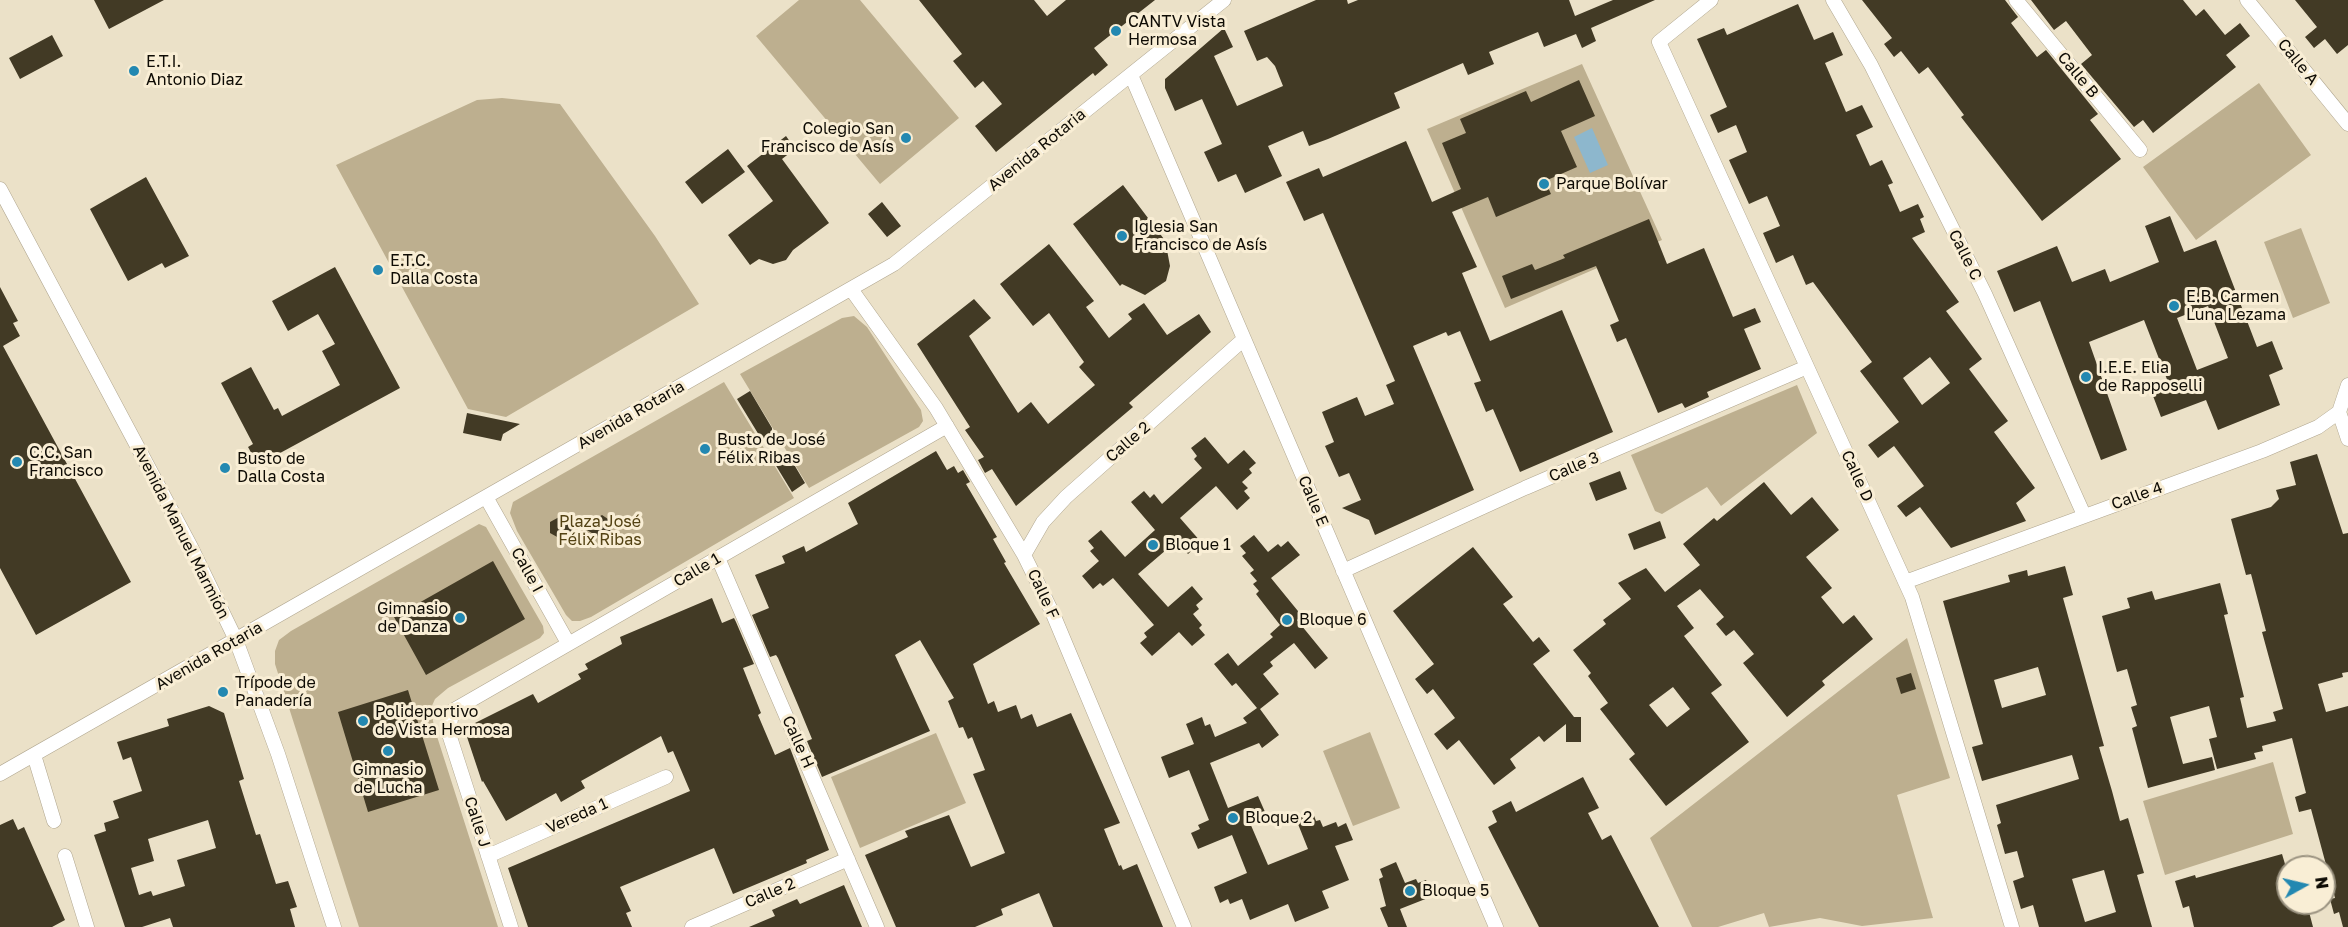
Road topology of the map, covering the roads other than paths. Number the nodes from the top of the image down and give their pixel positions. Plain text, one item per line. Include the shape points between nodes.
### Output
1 (1224, 0) edge
2 (1711, 0) edge
3 (1833, 0) edge
4 (2016, 0) edge
5 (2247, 0) edge
6 (1131, 75) junction
7 (2348, 124) edge
8 (2140, 150) dead end
9 (0, 189) edge
10 (851, 289) junction
11 (1244, 339) junction
12 (1807, 367) junction
13 (2348, 385) edge
14 (2339, 412) junction
15 (947, 426) junction
16 (2348, 439) edge
17 (486, 497) junction
18 (2084, 515) junction
19 (1024, 555) junction
20 (718, 558) junction
21 (1343, 571) junction
22 (1905, 582) junction
23 (236, 640) junction
24 (568, 644) junction
25 (450, 716) joint
26 (34, 755) junction
27 (0, 774) edge
28 (666, 777) dead end
29 (54, 821) dead end
30 (65, 856) dead end
31 (488, 856) junction
32 (848, 859) junction
33 (87, 927) edge
34 (334, 927) edge
35 (511, 927) edge
36 (692, 927) edge
37 (877, 927) edge
38 (1184, 927) edge
39 (1496, 927) edge
40 (2012, 927) edge

1 - 6 street, Avenida Rotaria
2 - 12 street, Calle D via 1659,42
3 - 18 street, Calle C via 1871,65 1985,294
4 - 8 street, Calle B
5 - 7 street, Calle A
6 - 10 street, Avenida Rotaria via 915,249
6 - 11 street, Calle E
9 - 23 street, Avenida Manuel Marmión
10 - 15 street, Calle F
10 - 17 street, Avenida Rotaria
11 - 19 street, Calle 2 via 1066,497 1043,522
11 - 21 street, Calle E
12 - 21 street, Calle 3
12 - 22 street, Calle D
13 - 14 street
14 - 16 street
14 - 18 street, Calle 4 via 2318,427 2262,451
15 - 19 street, Calle F
15 - 20 street, Calle 1
17 - 23 street, Avenida Rotaria
17 - 24 street, Calle I
18 - 22 street, Calle 4
19 - 38 street, Calle F via 1053,614
20 - 24 street, Calle 1
20 - 32 street, Calle H
21 - 39 street, Calle E
22 - 40 street, Calle D
23 - 26 street, Avenida Rotaria
23 - 34 street, Avenida Manuel Marmión
24 - 25 street, Calle 1 via 460,705
25 - 31 street, Calle J via 449,734
26 - 27 street, Avenida Rotaria
26 - 29 street
28 - 31 street, Vereda 1
30 - 33 street
31 - 35 street, Calle J
32 - 36 street, Calle 2
32 - 37 street, Calle H

